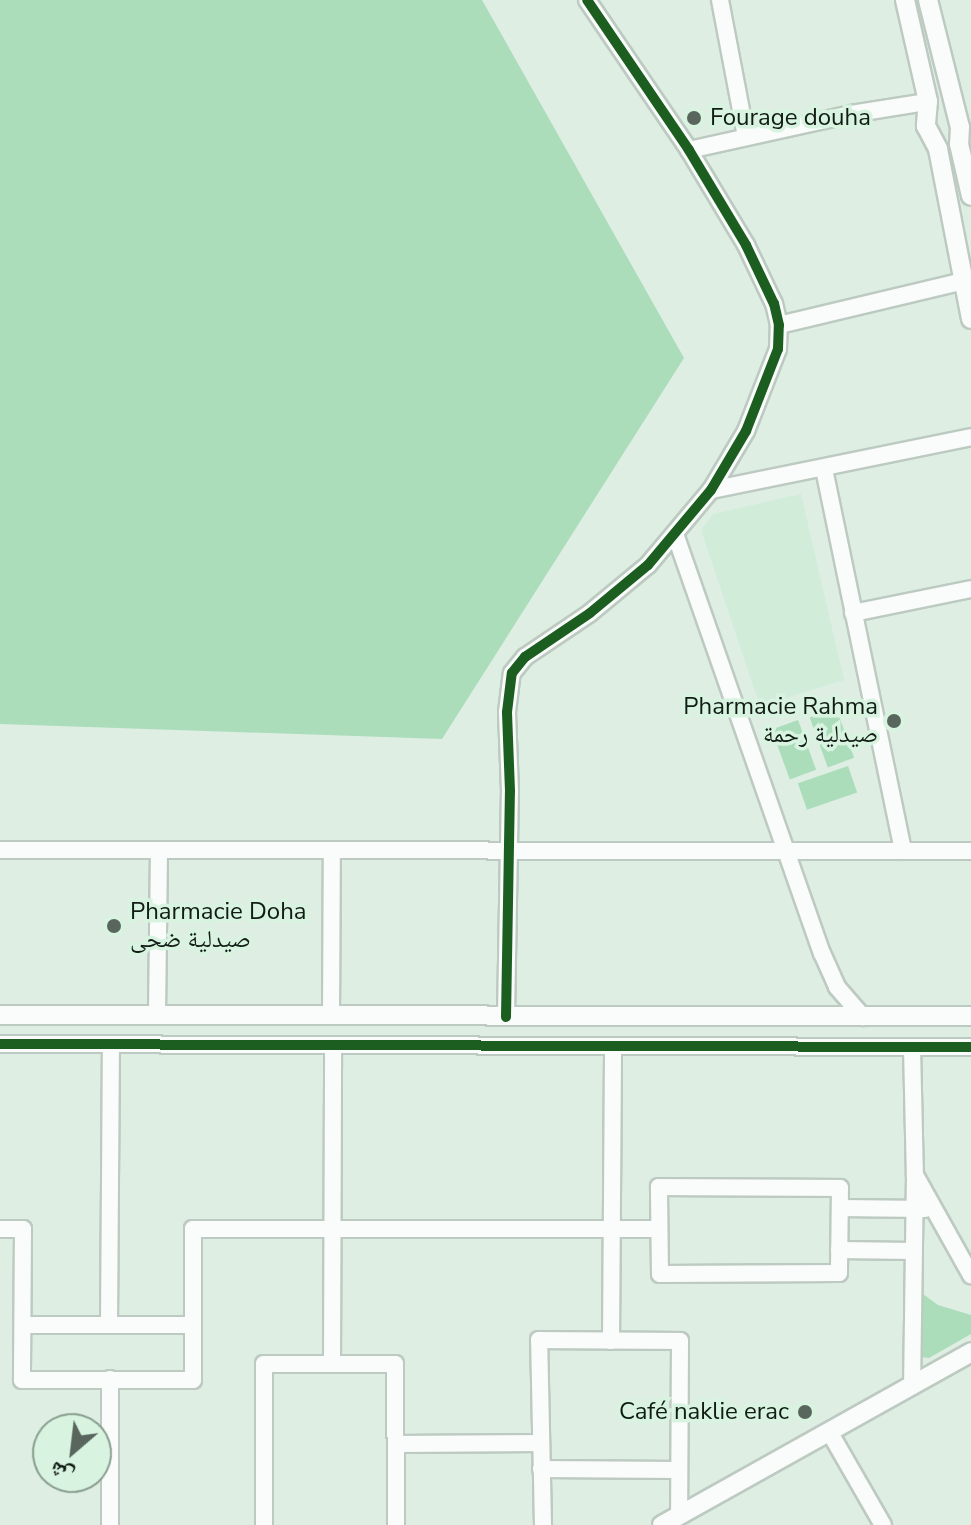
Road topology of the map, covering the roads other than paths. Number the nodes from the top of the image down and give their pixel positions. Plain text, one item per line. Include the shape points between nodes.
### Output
1 (720, 0) edge
2 (905, 0) edge
3 (928, 0) edge
4 (592, 1) edge
5 (971, 98) edge
6 (928, 102) junction
7 (952, 104) junction
8 (746, 136) junction
9 (963, 139) edge
10 (938, 149) junction
11 (689, 150) junction
12 (971, 196) edge
13 (963, 281) junction
14 (971, 319) edge
15 (779, 325) junction
16 (971, 437) edge
17 (824, 469) junction
18 (711, 490) junction
19 (675, 534) junction
20 (971, 589) edge
21 (853, 613) junction
22 (0, 850) edge
23 (159, 850) junction
24 (332, 850) junction
25 (508, 850) junction
26 (903, 851) junction
27 (971, 851) edge
28 (789, 852) junction
29 (157, 1014) junction
30 (0, 1015) edge
31 (331, 1016) junction
32 (971, 1016) edge
33 (506, 1017) junction
34 (863, 1017) junction
35 (0, 1044) edge
36 (111, 1045) junction
37 (333, 1046) junction
38 (613, 1046) junction
39 (912, 1047) junction
40 (971, 1047) edge
41 (915, 1175) junction
42 (840, 1208) junction
43 (915, 1209) junction
44 (934, 1209) junction
45 (0, 1229) edge
46 (332, 1229) junction
47 (612, 1229) junction
48 (659, 1229) junction
49 (839, 1250) junction
50 (914, 1251) junction
51 (971, 1275) edge
52 (23, 1325) junction
53 (109, 1325) junction
54 (193, 1325) junction
55 (611, 1341) junction
56 (971, 1352) edge
57 (332, 1364) junction
58 (110, 1379) junction
59 (912, 1386) junction
60 (830, 1433) junction
61 (541, 1443) junction
62 (396, 1444) junction
63 (541, 1469) junction
64 (679, 1470) junction
65 (679, 1516) junction
66 (110, 1525) edge
67 (264, 1525) edge
68 (396, 1525) edge
69 (543, 1525) edge
70 (662, 1525) edge
71 (883, 1525) edge

1 - 8 street
2 - 6 street
3 - 7 street
4 - 11 street
5 - 7 street
6 - 7 street via 940,93
6 - 8 street
6 - 10 street via 926,126
7 - 9 street
8 - 11 street
9 - 10 street via 947,153
9 - 12 street
10 - 13 street
11 - 15 street via 765,281
13 - 14 street
13 - 15 street
15 - 18 street via 778,349 759,402
16 - 17 street
17 - 18 street
17 - 21 street
18 - 19 street
19 - 25 street via 618,592 525,657 512,673 507,712
19 - 28 street
20 - 21 street
21 - 26 street
22 - 23 street
23 - 24 street
23 - 29 street
24 - 25 street
24 - 31 street
25 - 28 street
25 - 33 street
26 - 27 street
26 - 28 street
28 - 34 street via 831,974
29 - 30 street
29 - 31 street
31 - 33 street
32 - 34 street
33 - 34 street
35 - 36 street
36 - 37 street
36 - 53 street
37 - 38 street
37 - 46 street
38 - 39 street
38 - 47 street
39 - 40 street
39 - 41 street
41 - 43 street
41 - 44 street
42 - 43 street
42 - 48 street via 840,1188 659,1187
42 - 49 street
43 - 44 street
43 - 50 street
44 - 51 street
45 - 52 street via 23,1229
46 - 47 street
46 - 54 street via 193,1229
46 - 57 street
47 - 48 street
47 - 55 street
48 - 49 street via 660,1274 839,1273
49 - 50 street
50 - 59 street
52 - 53 street
52 - 58 street via 22,1380
53 - 54 street
54 - 58 street via 193,1380
55 - 61 street via 539,1340
55 - 64 street via 680,1341
56 - 59 street
57 - 62 street via 395,1364
57 - 67 street via 264,1364
58 - 66 street
59 - 60 street
60 - 65 street
60 - 71 street
61 - 62 street
61 - 63 street
62 - 68 street
63 - 64 street
63 - 69 street
64 - 65 street
65 - 70 street

